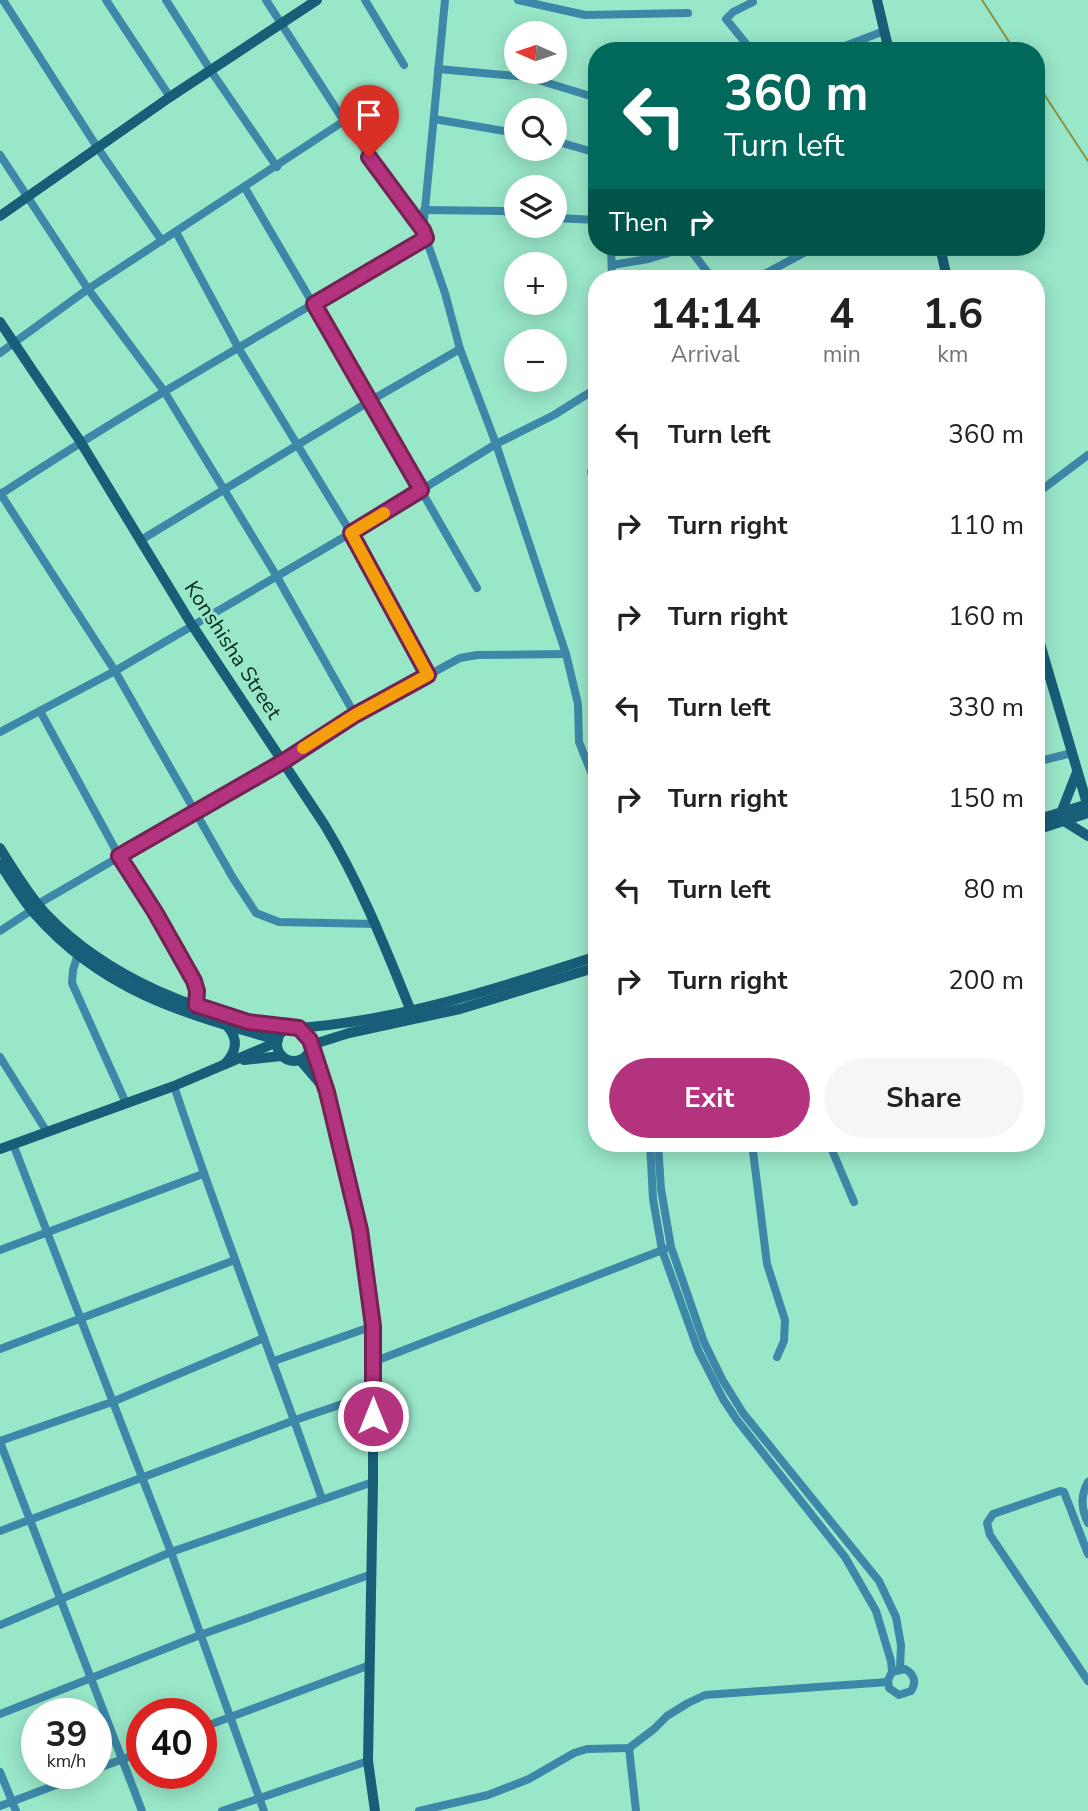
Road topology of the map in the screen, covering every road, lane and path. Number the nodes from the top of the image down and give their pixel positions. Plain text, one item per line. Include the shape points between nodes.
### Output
1 (3, 0) edge
2 (106, 0) edge
3 (166, 0) edge
4 (266, 0) edge
5 (317, 0) edge
6 (365, 0) edge
7 (445, 0) edge
8 (518, 0) edge
9 (877, 0) edge
10 (753, 2) dead end
11 (688, 13) dead end
12 (280, 24) junction
13 (884, 31) junction
14 (745, 42) edge
15 (855, 42) edge
16 (887, 42) edge
17 (404, 65) dead end
18 (438, 69) junction
19 (211, 71) junction
20 (588, 95) edge
21 (170, 97) junction
22 (434, 119) junction
23 (344, 121) junction
24 (504, 131) edge
25 (567, 144) edge
26 (97, 147) junction
27 (588, 150) edge
28 (0, 155) edge
29 (277, 167) junction
30 (245, 188) junction
31 (27, 198) junction
32 (424, 209) junction
33 (504, 211) edge
34 (0, 216) edge
35 (567, 219) edge
36 (588, 220) edge
37 (176, 232) junction
38 (424, 234) junction
39 (162, 241) junction
40 (612, 256) edge
41 (658, 256) edge
42 (695, 256) edge
43 (797, 256) edge
44 (612, 265) junction
45 (612, 270) edge
46 (706, 270) edge
47 (772, 270) edge
48 (88, 289) junction
49 (314, 304) junction
50 (0, 322) edge
51 (14, 342) junction
52 (239, 349) junction
53 (460, 349) junction
54 (0, 353) edge
55 (164, 391) junction
56 (588, 394) edge
57 (370, 401) junction
58 (80, 441) junction
59 (496, 444) junction
60 (296, 446) junction
61 (1087, 457) edge
62 (1045, 487) edge
63 (421, 490) junction
64 (223, 491) junction
65 (0, 494) edge
66 (351, 533) junction
67 (141, 540) junction
68 (276, 575) junction
69 (477, 587) dead end
70 (192, 625) junction
71 (566, 654) junction
72 (1045, 661) edge
73 (115, 671) junction
74 (428, 675) junction
75 (40, 710) junction
76 (355, 715) junction
77 (0, 732) edge
78 (1072, 753) junction
79 (1045, 760) edge
80 (284, 761) junction
81 (588, 764) edge
82 (1081, 776) edge
83 (1088, 805) edge
84 (195, 812) junction
85 (1088, 813) edge
86 (1062, 817) junction
87 (1045, 819) edge
88 (1045, 826) edge
89 (1088, 836) edge
90 (0, 848) edge
91 (119, 856) junction
92 (0, 864) edge
93 (35, 907) junction
94 (376, 924) junction
95 (0, 932) edge
96 (78, 954) junction
97 (588, 959) edge
98 (588, 970) edge
99 (196, 1005) junction
100 (411, 1011) junction
101 (228, 1027) junction
102 (294, 1028) junction
103 (277, 1041) junction
104 (311, 1046) junction
105 (281, 1056) junction
106 (0, 1057) edge
107 (300, 1060) junction
108 (234, 1061) junction
109 (223, 1066) junction
110 (174, 1086) junction
111 (327, 1092) junction
112 (126, 1103) junction
113 (47, 1132) junction
114 (13, 1144) junction
115 (0, 1149) edge
116 (650, 1152) edge
117 (659, 1152) edge
118 (753, 1152) edge
119 (833, 1152) edge
120 (204, 1174) junction
121 (854, 1202) dead end
122 (47, 1231) junction
123 (666, 1248) junction
124 (0, 1250) edge
125 (235, 1260) junction
126 (81, 1319) junction
127 (373, 1326) junction
128 (264, 1339) junction
129 (0, 1349) edge
130 (777, 1357) dead end
131 (274, 1361) junction
132 (373, 1362) junction
133 (372, 1394) junction
134 (112, 1402) junction
135 (295, 1420) junction
136 (0, 1442) edge
137 (141, 1476) junction
138 (373, 1482) junction
139 (1088, 1482) edge
140 (322, 1499) junction
141 (30, 1519) junction
142 (1088, 1523) edge
143 (0, 1531) edge
144 (171, 1552) junction
145 (1088, 1554) edge
146 (372, 1574) junction
147 (61, 1600) junction
148 (0, 1625) edge
149 (200, 1635) junction
150 (370, 1665) junction
151 (896, 1670) junction
152 (92, 1678) junction
153 (1088, 1681) edge
154 (888, 1682) junction
155 (0, 1714) edge
156 (231, 1716) junction
157 (217, 1722) edge
158 (629, 1748) junction
159 (126, 1758) edge
160 (122, 1760) junction
161 (368, 1761) junction
162 (112, 1763) edge
163 (0, 1772) edge
164 (45, 1789) edge
165 (259, 1797) junction
166 (12, 1801) junction
167 (0, 1806) edge
168 (16, 1811) edge
169 (142, 1811) edge
170 (222, 1811) edge
171 (264, 1811) edge
172 (375, 1811) edge
173 (419, 1811) edge
174 (636, 1811) edge

1 - 26 street
2 - 21 street
3 - 19 street
4 - 12 street
5 - 12 street
6 - 17 street
7 - 18 street
8 - 11 street via 585,15
9 - 13 street
10 - 14 street via 726,19
12 - 19 street
12 - 23 street
13 - 15 street
13 - 16 street
18 - 20 street via 528,77
18 - 22 street
19 - 21 street
19 - 29 street
21 - 26 street
22 - 24 street
22 - 32 street
23 - 29 street
23 - 38 street
25 - 27 street
26 - 31 street
26 - 39 street
28 - 31 street
29 - 30 street
30 - 37 street
30 - 49 street
31 - 34 street
31 - 48 street
32 - 33 street
32 - 38 street
35 - 36 street
37 - 39 street
37 - 52 street
38 - 49 street
38 - 53 street
39 - 48 street
40 - 44 street
41 - 44 street
42 - 46 street
43 - 47 street
44 - 45 street
48 - 51 street
48 - 55 street
49 - 52 street
49 - 57 street
50 - 51 street, Konshisha Street
51 - 54 street
51 - 58 street, Konshisha Street
52 - 55 street
52 - 60 street
53 - 57 street
53 - 59 street
55 - 58 street
55 - 64 street
56 - 59 street
57 - 60 street
57 - 63 street
58 - 65 street
58 - 67 street, Konshisha Street
59 - 63 street
59 - 71 street
60 - 64 street
60 - 66 street
61 - 62 street
63 - 66 street
63 - 69 street
64 - 67 street
64 - 68 street
65 - 73 street
66 - 68 street
66 - 74 street
67 - 70 street, Konshisha Street
68 - 70 street
68 - 76 street
70 - 73 street
70 - 80 street, Konshisha Street
71 - 74 street via 469,656
71 - 81 street via 578,704 579,742
72 - 78 street
73 - 75 street
73 - 84 street
74 - 76 street
75 - 77 street
75 - 91 street
76 - 80 street
78 - 79 street
78 - 82 street
80 - 84 street
80 - 94 street, Konshisha Street via 339,849
82 - 83 street
82 - 86 street
83 - 86 street
84 - 91 street
84 - 94 street via 256,913 279,922
85 - 86 street
86 - 87 street
86 - 88 street
86 - 89 street
90 - 93 street
91 - 93 street
91 - 99 street via 194,981
92 - 93 street
93 - 95 street
93 - 96 street via 55,935
93 - 99 street via 127,976
94 - 100 street, Konshisha Street
96 - 101 street via 159,1004
96 - 112 street via 72,983
97 - 100 street
98 - 104 street via 460,1009
99 - 102 street via 248,1022
100 - 102 street via 340,1025
101 - 103 street
101 - 109 street via 235,1048
102 - 103 street
102 - 104 street via 308,1035
103 - 105 street
103 - 108 street
104 - 107 street
104 - 111 street
105 - 107 street
105 - 108 street
106 - 113 street
107 - 111 street
108 - 109 street
109 - 110 street
110 - 112 street
110 - 120 street
111 - 127 street via 360,1230
112 - 113 street
113 - 114 street
114 - 115 street
114 - 122 street
116 - 123 street via 653,1199
117 - 123 street
118 - 130 street via 767,1264 785,1320
119 - 121 street
120 - 122 street
120 - 125 street
122 - 124 street
122 - 126 street
123 - 132 street
123 - 151 street via 698,1350 723,1399 845,1558 876,1611
123 - 151 street via 704,1342 743,1413 884,1590 899,1628
125 - 126 street
125 - 128 street
126 - 129 street
126 - 134 street
127 - 131 street
127 - 132 street
128 - 131 street
128 - 134 street
131 - 135 street
132 - 133 street
133 - 135 street
133 - 138 street
134 - 136 street
134 - 137 street
135 - 137 street
135 - 140 street
136 - 141 street
137 - 141 street
137 - 144 street
138 - 140 street
138 - 146 street
139 - 142 street via 1082,1503
140 - 144 street
141 - 143 street
141 - 147 street
144 - 147 street
144 - 149 street
145 - 153 street via 1064,1492 989,1517 990,1535
146 - 149 street
146 - 150 street
147 - 148 street
147 - 152 street
149 - 152 street
149 - 156 street
150 - 156 street
150 - 161 street
151 - 154 street
151 - 154 street via 912,1674 915,1683 911,1691 895,1694
152 - 155 street
152 - 160 street
154 - 158 street via 705,1695 667,1716
156 - 157 street
156 - 165 street
158 - 173 street via 587,1749 488,1795
158 - 174 street
159 - 160 street
160 - 162 street
160 - 169 street
161 - 165 street
161 - 172 street
163 - 166 street
164 - 166 street
165 - 170 street
165 - 171 street
166 - 167 street
166 - 168 street

